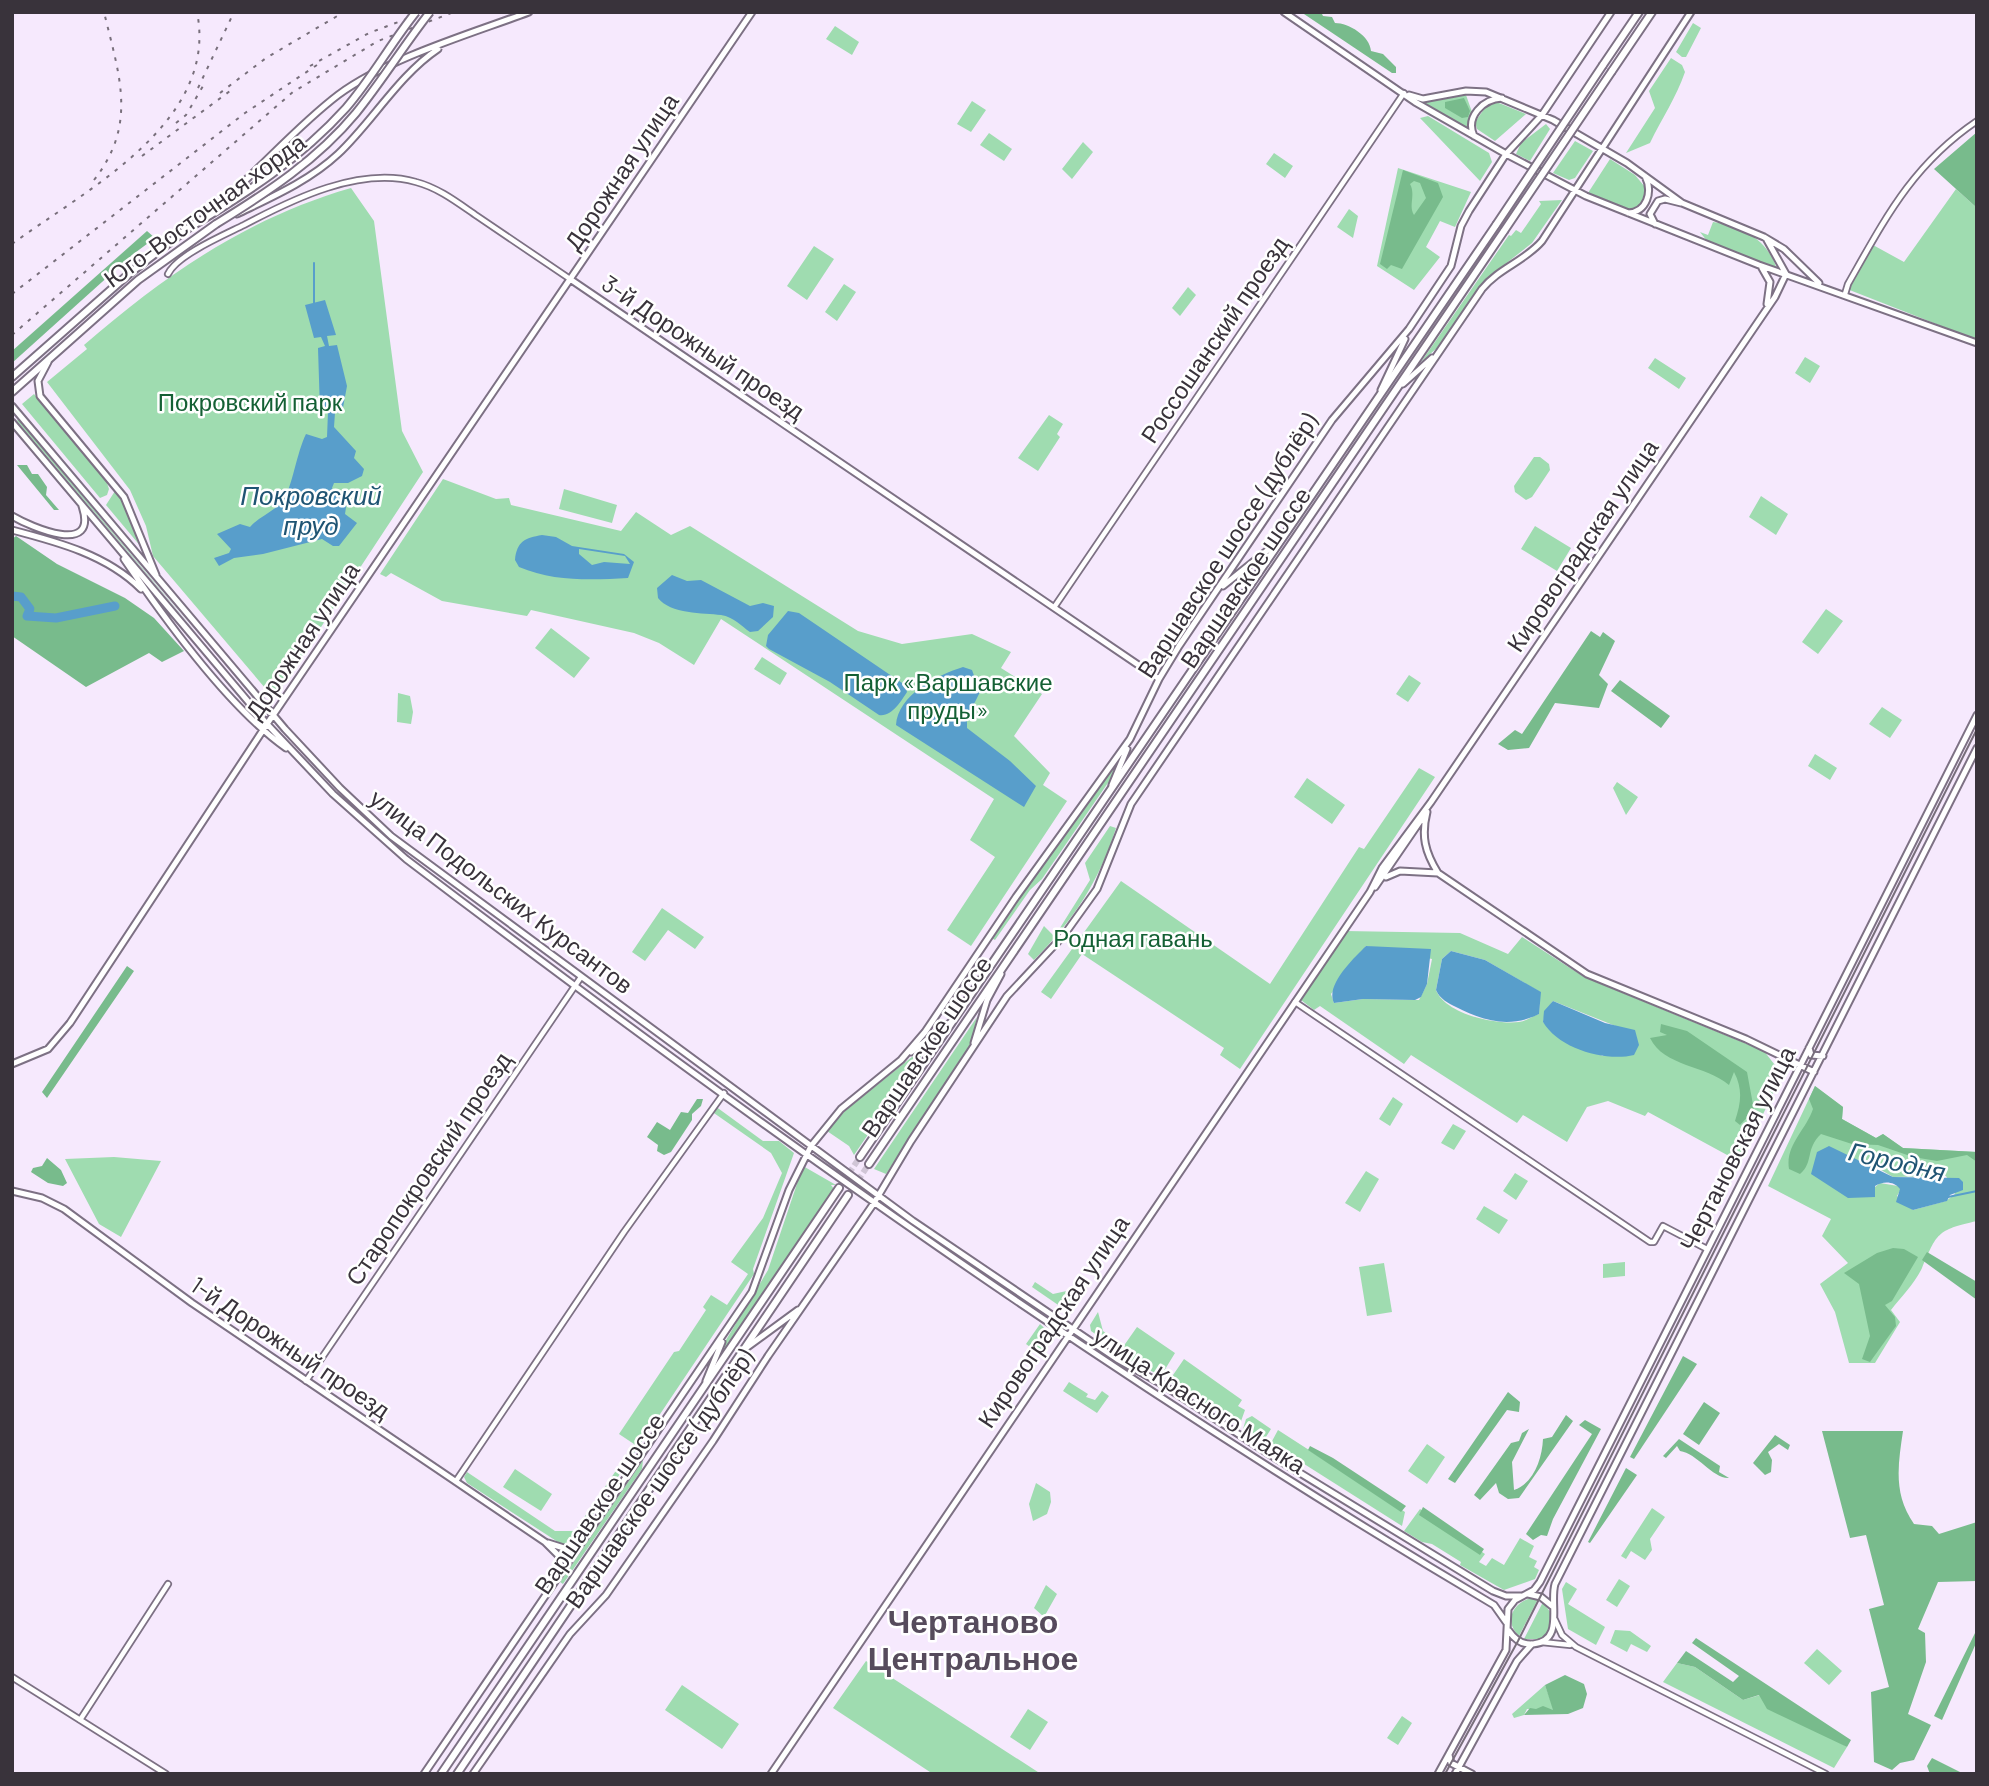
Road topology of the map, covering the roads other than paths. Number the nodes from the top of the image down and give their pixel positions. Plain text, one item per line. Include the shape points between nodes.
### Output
1 (416, 12) edge
2 (430, 12) edge
3 (529, 12) edge
4 (752, 12) edge
5 (1284, 12) edge
6 (1611, 12) edge
7 (1639, 12) edge
8 (1653, 12) edge
9 (1691, 12) edge
10 (453, 40) junction
11 (1404, 93) junction
12 (1505, 99) junction
13 (1542, 115) junction
14 (1977, 121) edge
15 (1474, 136) junction
16 (1603, 148) junction
17 (1506, 155) junction
18 (1643, 173) junction
19 (1575, 191) junction
20 (1682, 203) junction
21 (1625, 213) junction
22 (216, 223) junction
23 (1657, 226) junction
24 (187, 229) junction
25 (1764, 237) junction
26 (1759, 265) junction
27 (168, 274) dead end
28 (1786, 274) junction
29 (570, 279) junction
30 (1821, 286) junction
31 (1845, 295) junction
32 (1765, 310) junction
33 (1409, 329) junction
34 (1977, 343) edge
35 (1442, 348) junction
36 (57, 352) junction
37 (12, 377) edge
38 (1400, 386) junction
39 (12, 392) edge
40 (1379, 394) junction
41 (12, 406) edge
42 (12, 422) edge
43 (79, 500) junction
44 (12, 516) edge
45 (12, 530) edge
46 (1281, 540) junction
47 (114, 543) junction
48 (157, 578) junction
49 (1215, 593) junction
50 (155, 604) junction
51 (1055, 606) junction
52 (1159, 679) junction
53 (273, 715) junction
54 (1977, 715) edge
55 (267, 724) junction
56 (263, 730) junction
57 (1130, 739) junction
58 (1977, 748) edge
59 (297, 755) junction
60 (1109, 793) junction
61 (1431, 802) junction
62 (1427, 812) junction
63 (1407, 833) junction
64 (1415, 833) junction
65 (1423, 839) junction
66 (1392, 853) junction
67 (1428, 857) junction
68 (1393, 863) junction
69 (1418, 871) junction
70 (1400, 872) junction
71 (1438, 873) junction
72 (1384, 877) junction
73 (1370, 892) junction
74 (1006, 965) junction
75 (581, 977) junction
76 (576, 985) junction
77 (1294, 1002) junction
78 (953, 1020) junction
79 (1809, 1048) junction
80 (968, 1056) junction
81 (1823, 1056) junction
82 (901, 1060) junction
83 (698, 1062) junction
84 (12, 1064) edge
85 (1800, 1065) junction
86 (692, 1069) junction
87 (1814, 1072) junction
88 (717, 1076) junction
89 (712, 1083) junction
90 (724, 1092) junction
91 (811, 1146) junction
92 (806, 1154) junction
93 (860, 1157) tunnel mouth
94 (869, 1164) tunnel mouth
95 (839, 1188) tunnel mouth
96 (12, 1191) edge
97 (848, 1195) tunnel mouth
98 (879, 1196) junction
99 (874, 1203) junction
100 (1707, 1249) junction
101 (807, 1303) junction
102 (1072, 1328) junction
103 (726, 1332) junction
104 (1067, 1335) junction
105 (744, 1350) junction
106 (306, 1381) junction
107 (702, 1390) junction
108 (456, 1481) junction
109 (587, 1535) junction
110 (545, 1542) junction
111 (556, 1580) junction
112 (168, 1584) dead end
113 (1524, 1595) junction
114 (1552, 1606) junction
115 (1555, 1620) junction
116 (1506, 1622) junction
117 (1509, 1632) junction
118 (1540, 1643) junction
119 (1532, 1644) junction
120 (1576, 1647) junction
121 (12, 1677) edge
122 (80, 1720) junction
123 (1449, 1755) junction
124 (1459, 1767) junction
125 (166, 1774) edge
126 (424, 1774) edge
127 (439, 1774) edge
128 (457, 1774) edge
129 (474, 1774) edge
130 (771, 1774) edge
131 (1438, 1774) edge
132 (1455, 1774) edge
133 (1472, 1774) edge
134 (1826, 1774) edge

1 - 24 main road, Юго-Восточная хорда, bridge via 348,106 321,135 263,182
2 - 22 main road, Юго-Восточная хорда, bridge via 356,113 328,143 269,191
3 - 10 main road
4 - 29 main road, Дорожная улица
5 - 11 main road
6 - 13 main road, Варшавское шоссе (дублёр)
7 - 40 main road, Варшавское шоссе, bridge
8 - 38 main road, Варшавское шоссе, bridge
9 - 16 main road
10 - 22 main road, bridge via 415,69 322,167
10 - 24 main road, bridge via 340,94 256,173
11 - 12 main road via 1423,99 1477,90
11 - 15 main road
11 - 51 street, Россошанский проезд
12 - 13 main road
12 - 15 main road via 1488,101 1476,112
13 - 16 main road
13 - 17 main road, Варшавское шоссе (дублёр)
14 - 31 street via 1941,147 1903,190
15 - 17 main road
16 - 18 main road
16 - 19 main road
17 - 19 main road
17 - 33 main road, Варшавское шоссе (дублёр) via 1463,222 1448,271
18 - 20 main road
18 - 21 main road via 1649,189 1645,204 1637,212
19 - 21 main road
19 - 35 main road via 1537,246 1489,281
20 - 23 main road via 1658,201 1650,214
20 - 25 main road
21 - 23 main road
22 - 36 main road, Юго-Восточная хорда via 166,259
23 - 26 main road
24 - 37 main road, Юго-Восточная хорда
25 - 28 main road
25 - 30 main road via 1784,249
26 - 28 main road
26 - 32 main road via 1770,282
27 - 29 street, 3-й Дорожный проезд via 184,258 263,214 337,187 390,177 446,195
28 - 30 main road
28 - 32 main road, Кировоградская улица
29 - 51 main road, 3-й Дорожный проезд
29 - 53 main road, Дорожная улица
30 - 31 main road
31 - 34 main road
32 - 61 main road, Кировоградская улица
33 - 40 main road
33 - 49 main road, Варшавское шоссе (дублёр) via 1332,420
35 - 38 main road
35 - 80 main road via 1130,804 1097,889 1064,934 1007,996
36 - 39 main road, Юго-Восточная хорда
36 - 48 main road via 39,375 40,396 124,497
38 - 74 main road, Варшавское шоссе
40 - 46 main road, Варшавское шоссе
41 - 48 main road, улица Подольских Курсантов
42 - 43 main road, улица Подольских Курсантов
43 - 44 main road via 84,521 78,532 67,535 31,527
43 - 47 main road, улица Подольских Курсантов
45 - 50 main road via 88,554 127,577
46 - 49 main road
46 - 60 main road, Варшавское шоссе
47 - 50 main road
47 - 55 main road, улица Подольских Курсантов
48 - 53 main road, улица Подольских Курсантов
49 - 52 main road, Варшавское шоссе (дублёр)
50 - 56 main road
51 - 52 main road, 3-й Дорожный проезд
52 - 57 main road, Варшавское шоссе (дублёр)
53 - 55 main road, Дорожная улица
53 - 75 main road, улица Подольских Курсантов via 391,836
54 - 79 main road, Чертановская улица
55 - 56 main road, Дорожная улица
55 - 59 main road, улица Подольских Курсантов
56 - 59 main road
56 - 84 main road, Дорожная улица via 59,1038 36,1056
57 - 60 main road
57 - 82 main road, Варшавское шоссе (дублёр)
58 - 81 main road, Чертановская улица
59 - 76 main road, улица Подольских Курсантов via 340,801 406,859
60 - 78 main road, Варшавское шоссе
61 - 62 main road, Кировоградская улица
61 - 63 main road, Кировоградская улица
62 - 64 main road, Кировоградская улица
62 - 65 main road
63 - 64 main road
63 - 66 main road, Кировоградская улица
64 - 65 main road
64 - 68 main road, Кировоградская улица
65 - 67 main road
66 - 68 main road
66 - 73 main road, Кировоградская улица
67 - 69 main road
67 - 71 main road
68 - 70 main road
68 - 72 main road, Кировоградская улица
69 - 70 main road
69 - 71 main road
70 - 72 main road
71 - 85 main road via 1587,974
72 - 73 main road, Кировоградская улица
73 - 77 main road, Кировоградская улица
74 - 80 main road
74 - 94 main road, Варшавское шоссе
75 - 76 street, Старопокровский проезд
75 - 83 main road, улица Подольских Курсантов
76 - 86 main road, улица Подольских Курсантов
76 - 106 street, Старопокровский проезд
77 - 100 street via 1650,1242 1663,1226
77 - 102 main road, Кировоградская улица
78 - 82 main road
78 - 93 main road, Варшавское шоссе
79 - 81 main road via 1811,1055
79 - 85 main road, Чертановская улица
80 - 98 main road
81 - 87 main road, Чертановская улица
82 - 91 main road, Варшавское шоссе (дублёр) via 841,1109
83 - 86 street via 699,1068
83 - 88 main road, улица Подольских Курсантов
85 - 87 main road
85 - 100 main road, Чертановская улица
86 - 89 main road, улица Подольских Курсантов
87 - 114 main road, Чертановская улица via 1555,1584
88 - 89 street via 710,1077
88 - 91 main road, улица Подольских Курсантов
89 - 90 main road, улица Подольских Курсантов
90 - 92 main road, улица Подольских Курсантов
90 - 108 street
91 - 92 main road, Варшавское шоссе (дублёр)
91 - 98 main road, улица Подольских Курсантов
92 - 99 main road, улица Подольских Курсантов
92 - 103 main road via 759,1278
95 - 107 main road, Варшавское шоссе
96 - 106 main road, 1-й Дорожный проезд via 43,1198 64,1209
97 - 105 main road, Варшавское шоссе
98 - 99 main road
98 - 102 main road, улица Красного Маяка
99 - 101 main road, Варшавское шоссе (дублёр)
99 - 104 main road, улица Красного Маяка
100 - 113 main road, Чертановская улица via 1540,1582
101 - 105 main road
101 - 129 main road, Варшавское шоссе (дублёр) via 606,1595 569,1634
102 - 104 main road, Кировоградская улица
102 - 113 main road, улица Красного Маяка via 1399,1535 1499,1594
103 - 107 main road
103 - 109 main road, Варшавское шоссе (дублёр)
104 - 116 main road, улица Красного Маяка via 1271,1471 1494,1605
104 - 130 main road, Кировоградская улица
105 - 128 main road, Варшавское шоссе
106 - 108 main road, 1-й Дорожный проезд
107 - 127 main road, Варшавское шоссе
108 - 110 main road, 1-й Дорожный проезд
109 - 110 main road via 570,1549
109 - 111 main road, Варшавское шоссе (дублёр)
110 - 111 main road via 562,1562
111 - 126 main road, Варшавское шоссе (дублёр)
112 - 122 street
113 - 114 main road via 1541,1597
113 - 116 main road, Чертановская улица via 1511,1605
114 - 115 main road, Чертановская улица
115 - 118 main road via 1551,1634
115 - 120 street via 1562,1635
116 - 117 main road
117 - 119 main road via 1518,1641
117 - 123 main road via 1504,1654
118 - 119 main road
118 - 120 street
119 - 124 main road via 1517,1661
120 - 134 street
121 - 122 street
122 - 125 street
123 - 124 main road via 1451,1763
123 - 131 main road
124 - 132 main road
124 - 133 main road

